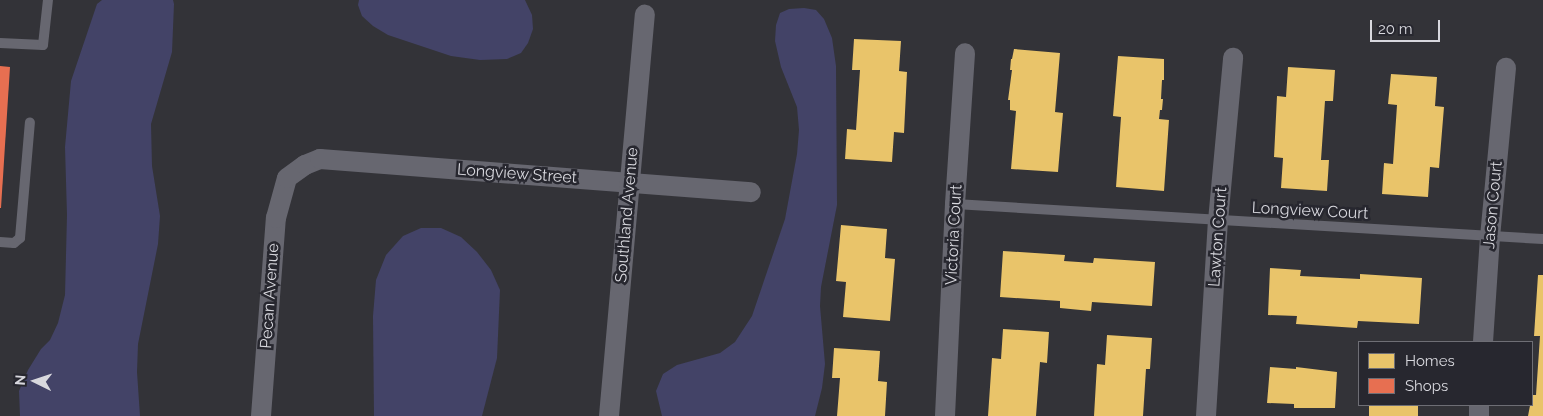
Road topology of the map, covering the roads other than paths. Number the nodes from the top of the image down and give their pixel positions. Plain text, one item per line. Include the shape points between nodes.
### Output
1 (48, 0) edge
2 (645, 14) dead end
3 (0, 43) edge
4 (965, 53) dead end
5 (1233, 58) dead end
6 (1506, 68) dead end
7 (30, 122) dead end
8 (287, 178) joint
9 (630, 182) junction
10 (751, 192) dead end
11 (955, 204) junction
12 (1218, 221) junction
13 (1490, 236) junction
14 (1543, 239) edge
15 (0, 242) edge
16 (1483, 341) edge
17 (261, 416) edge
18 (609, 416) edge
19 (945, 416) edge
20 (1206, 416) edge

1 - 3 lane via 43,45
2 - 9 street, Southland Avenue
4 - 11 street, Victoria Court
5 - 12 street, Lawton Court
6 - 13 street, Jason Court
7 - 15 lane via 20,238 14,243
8 - 9 street, Longview Street via 320,159
8 - 17 street, Pecan Avenue via 276,218
9 - 10 street, Longview Street
9 - 18 street, Southland Avenue
11 - 12 lane, Longview Court
11 - 19 street, Victoria Court
12 - 13 lane, Longview Court
12 - 20 street, Lawton Court
13 - 14 lane, Longview Court
13 - 16 street, Jason Court

